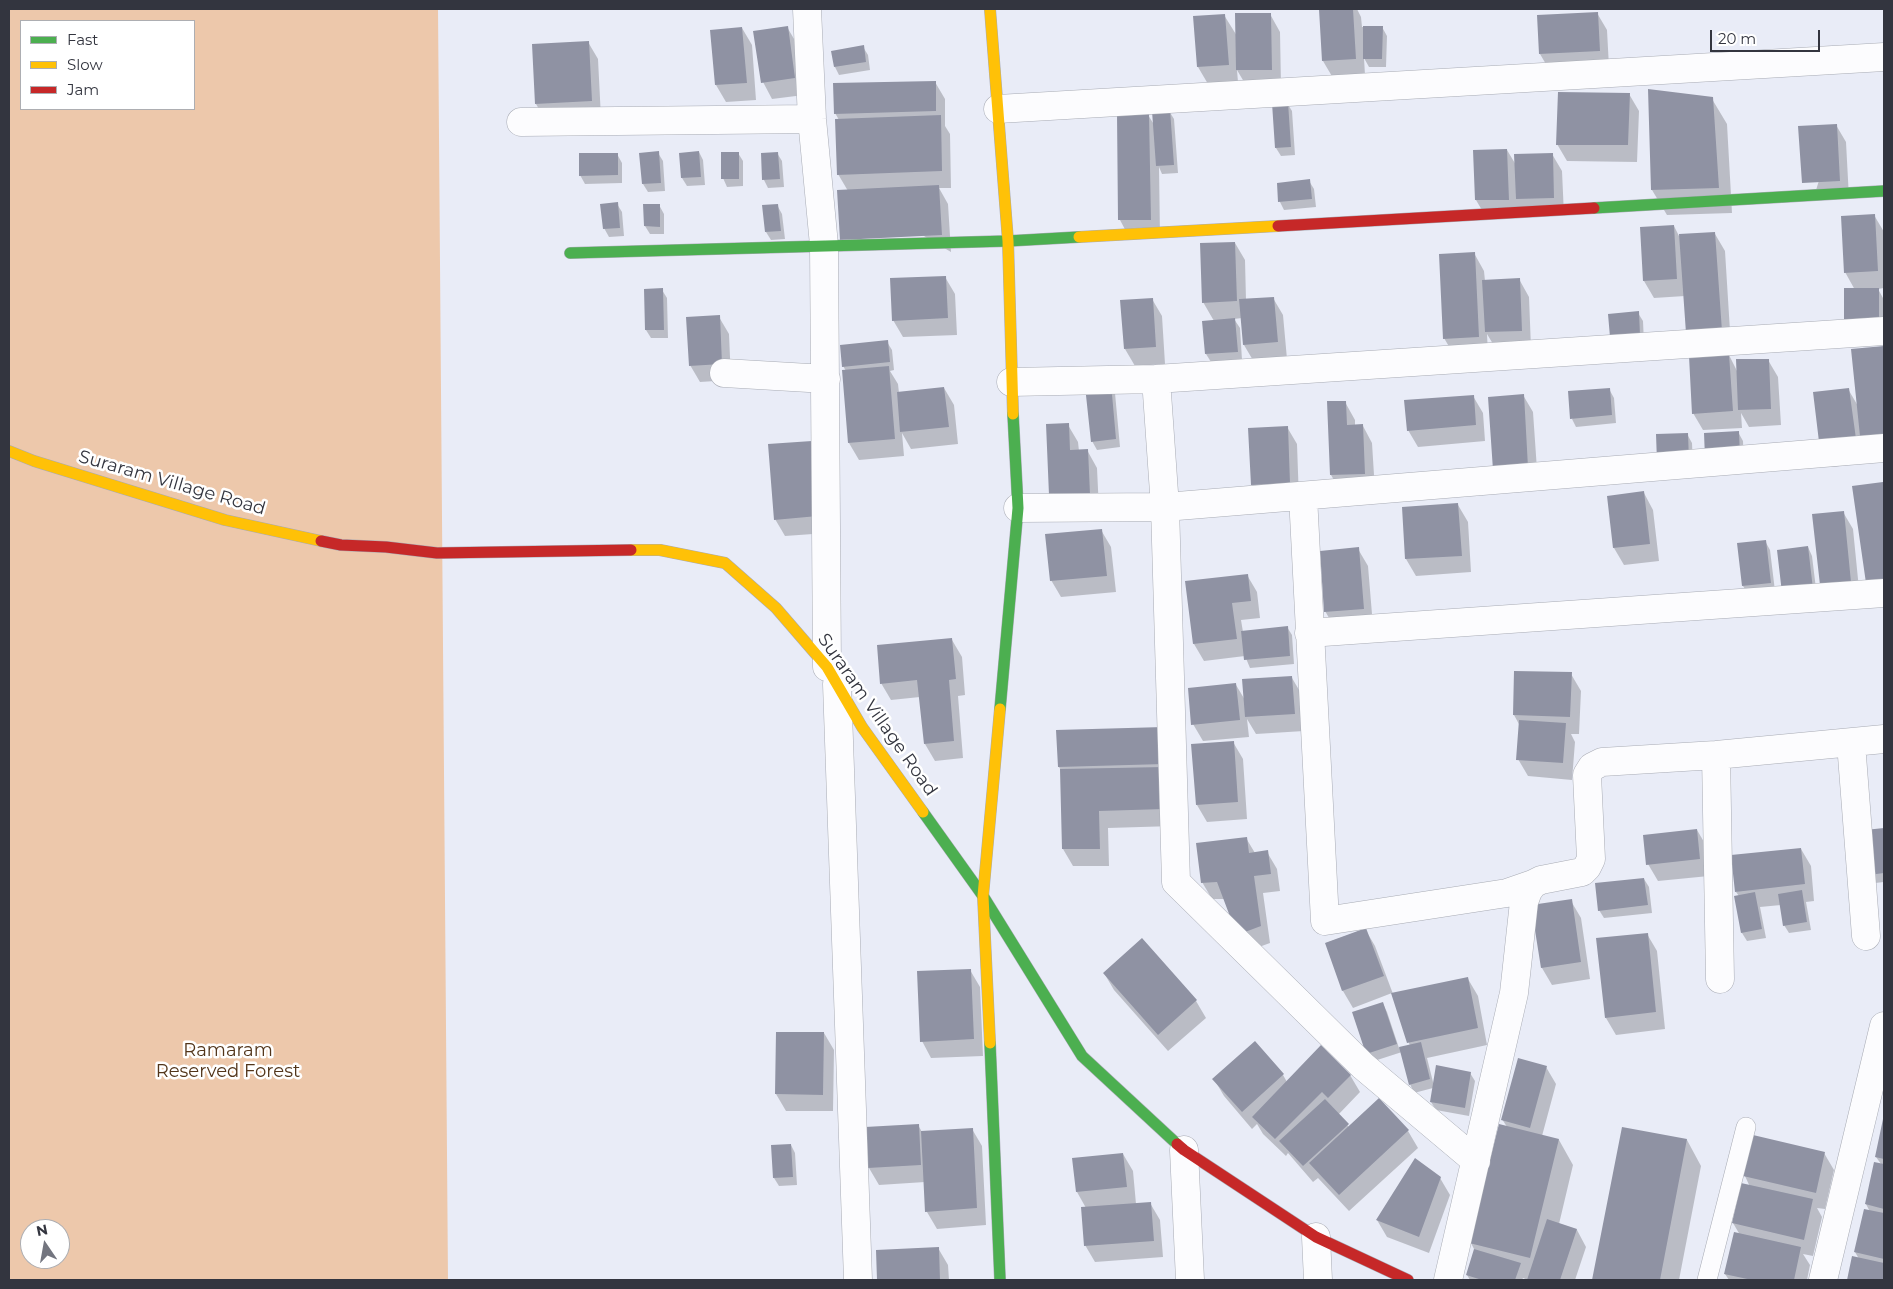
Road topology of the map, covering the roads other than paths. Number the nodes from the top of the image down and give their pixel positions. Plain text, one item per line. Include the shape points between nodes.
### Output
1 (807, 9) edge
2 (990, 9) edge
3 (1884, 57) edge
4 (998, 109) junction
5 (812, 119) junction
6 (521, 122) dead end
7 (1884, 191) edge
8 (1008, 240) junction
9 (824, 245) junction
10 (570, 253) dead end
11 (1884, 331) edge
12 (724, 373) dead end
13 (826, 379) junction
14 (1156, 379) junction
15 (1011, 382) junction
16 (1884, 448) edge
17 (9, 451) edge
18 (1302, 496) junction
19 (1165, 507) junction
20 (1018, 508) junction
21 (1884, 593) edge
22 (1309, 634) junction
23 (832, 675) junction
24 (1884, 739) edge
25 (1851, 743) junction
26 (1716, 755) junction
27 (1534, 884) junction
28 (983, 896) junction
29 (1866, 936) dead end
30 (1720, 979) dead end
31 (1884, 1026) edge
32 (1746, 1126) dead end
33 (1184, 1150) junction
34 (1476, 1161) junction
35 (1316, 1237) junction
36 (858, 1280) edge
37 (1000, 1280) edge
38 (1190, 1280) edge
39 (1318, 1280) edge
40 (1408, 1280) edge
41 (1448, 1280) edge
42 (1707, 1280) edge
43 (1823, 1280) edge

1 - 5 street
2 - 4 street
3 - 4 street
4 - 8 street
5 - 6 street
5 - 9 street
7 - 8 street
8 - 9 street
8 - 15 street
9 - 10 street
9 - 13 street
11 - 14 street
12 - 13 street
13 - 23 street
14 - 15 street
14 - 19 street
15 - 20 street
16 - 18 street
17 - 23 street, Suraram Village Road via 225,520 340,545 437,553 660,550 725,562 776,608
18 - 19 street
18 - 22 street
19 - 20 street
19 - 34 street via 1176,882 1363,1066
20 - 28 street
21 - 22 street
22 - 27 street via 1325,920 1507,893
23 - 28 street, Suraram Village Road via 862,726
23 - 36 street
24 - 25 street
25 - 26 street
25 - 29 street
26 - 27 street via 1602,762 1592,767 1587,775 1591,858 1587,867 1582,872
26 - 30 street
27 - 34 street via 1524,902 1514,993
28 - 33 street, Suraram Village Road via 1082,1056
28 - 37 street
31 - 43 street
32 - 42 lane
33 - 35 street, Suraram Village Road
33 - 38 street
34 - 41 street
35 - 39 street
35 - 40 street, Suraram Village Road

